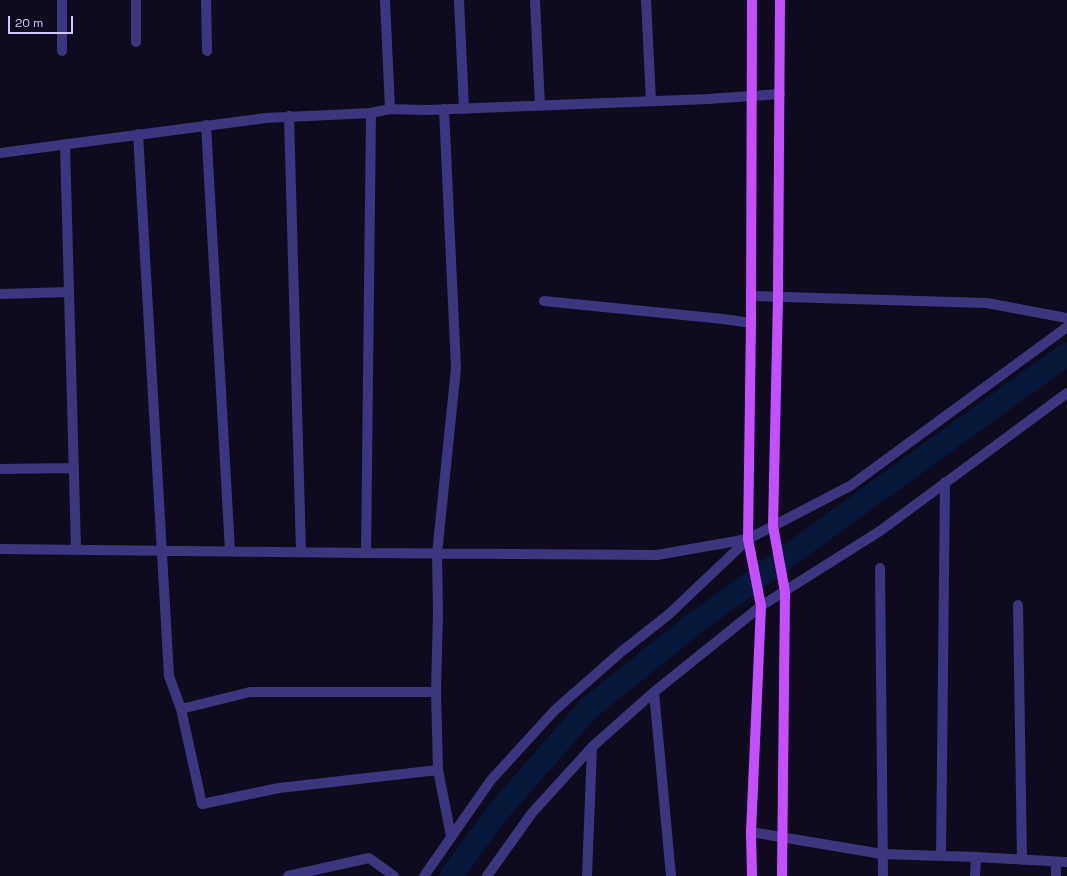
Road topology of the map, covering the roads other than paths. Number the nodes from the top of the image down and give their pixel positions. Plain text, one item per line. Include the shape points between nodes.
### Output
1 (62, 0) edge
2 (136, 0) edge
3 (206, 0) edge
4 (385, 0) edge
5 (459, 0) edge
6 (535, 0) edge
7 (646, 0) edge
8 (752, 0) edge
9 (780, 0) edge
10 (136, 42) dead end
11 (62, 51) dead end
12 (207, 51) dead end
13 (780, 94) junction
14 (752, 95) junction
15 (651, 101) junction
16 (540, 106) junction
17 (390, 109) junction
18 (444, 109) junction
19 (464, 109) junction
20 (371, 113) junction
21 (289, 116) junction
22 (206, 125) junction
23 (138, 134) junction
24 (65, 144) junction
25 (0, 154) edge
26 (69, 292) junction
27 (0, 294) edge
28 (751, 296) junction
29 (778, 297) junction
30 (544, 301) dead end
31 (1067, 318) edge
32 (751, 323) junction
33 (1067, 327) edge
34 (1067, 393) edge
35 (74, 468) junction
36 (0, 469) edge
37 (946, 482) junction
38 (773, 526) junction
39 (748, 539) junction
40 (0, 548) edge
41 (76, 549) junction
42 (161, 550) junction
43 (230, 551) junction
44 (301, 552) junction
45 (366, 553) junction
46 (437, 554) junction
47 (880, 568) dead end
48 (785, 592) junction
49 (1018, 605) dead end
50 (761, 606) junction
51 (436, 692) junction
52 (654, 692) junction
53 (181, 709) junction
54 (592, 747) junction
55 (438, 770) junction
56 (751, 832) junction
57 (451, 836) junction
58 (783, 837) junction
59 (882, 854) junction
60 (941, 856) junction
61 (976, 857) junction
62 (1022, 860) junction
63 (1056, 862) junction
64 (1067, 862) edge
65 (288, 876) edge
66 (394, 876) edge
67 (424, 876) edge
68 (487, 876) edge
69 (586, 876) edge
70 (671, 876) edge
71 (752, 876) edge
72 (782, 876) edge
73 (883, 876) edge
74 (975, 876) edge
75 (1056, 876) edge

1 - 11 street
2 - 10 street
3 - 12 street
4 - 17 street
5 - 19 street
6 - 16 street
7 - 15 street
8 - 14 main road
9 - 13 main road
13 - 14 street
13 - 29 main road
14 - 15 street
14 - 28 main road
15 - 16 street
16 - 19 street
17 - 18 street
17 - 20 street
18 - 19 street
18 - 46 street via 456,368
20 - 21 street
20 - 45 street
21 - 22 street
21 - 44 street
22 - 23 street
22 - 43 street
23 - 24 street
23 - 42 street
24 - 25 street
24 - 26 street
26 - 27 street
26 - 35 street
28 - 29 street
28 - 32 main road
29 - 31 street via 987,303
29 - 38 main road
30 - 32 street via 723,318
32 - 39 main road
33 - 38 street via 850,486
34 - 37 street
35 - 36 street
35 - 41 street
37 - 48 street via 880,531
37 - 60 street
38 - 39 street
38 - 48 main road
39 - 46 street via 657,555
39 - 50 main road
39 - 57 street via 668,615 555,710 491,780
40 - 41 street
41 - 42 street
42 - 43 street
42 - 53 street via 169,676
43 - 44 street
44 - 45 street
45 - 46 street
46 - 51 street
47 - 59 street
48 - 50 street
48 - 58 main road
49 - 62 street
50 - 52 street
50 - 56 main road
51 - 53 street via 250,692
51 - 55 street
52 - 54 street
52 - 70 street
53 - 55 street via 202,804 279,788
54 - 68 street via 532,813
54 - 69 street
55 - 57 street
56 - 58 street
56 - 71 main road
57 - 67 street
58 - 59 street
58 - 72 main road
59 - 60 street
59 - 73 street
60 - 61 street
61 - 62 street
61 - 74 street
62 - 63 street
63 - 64 street
63 - 75 street
65 - 66 street via 369,858

